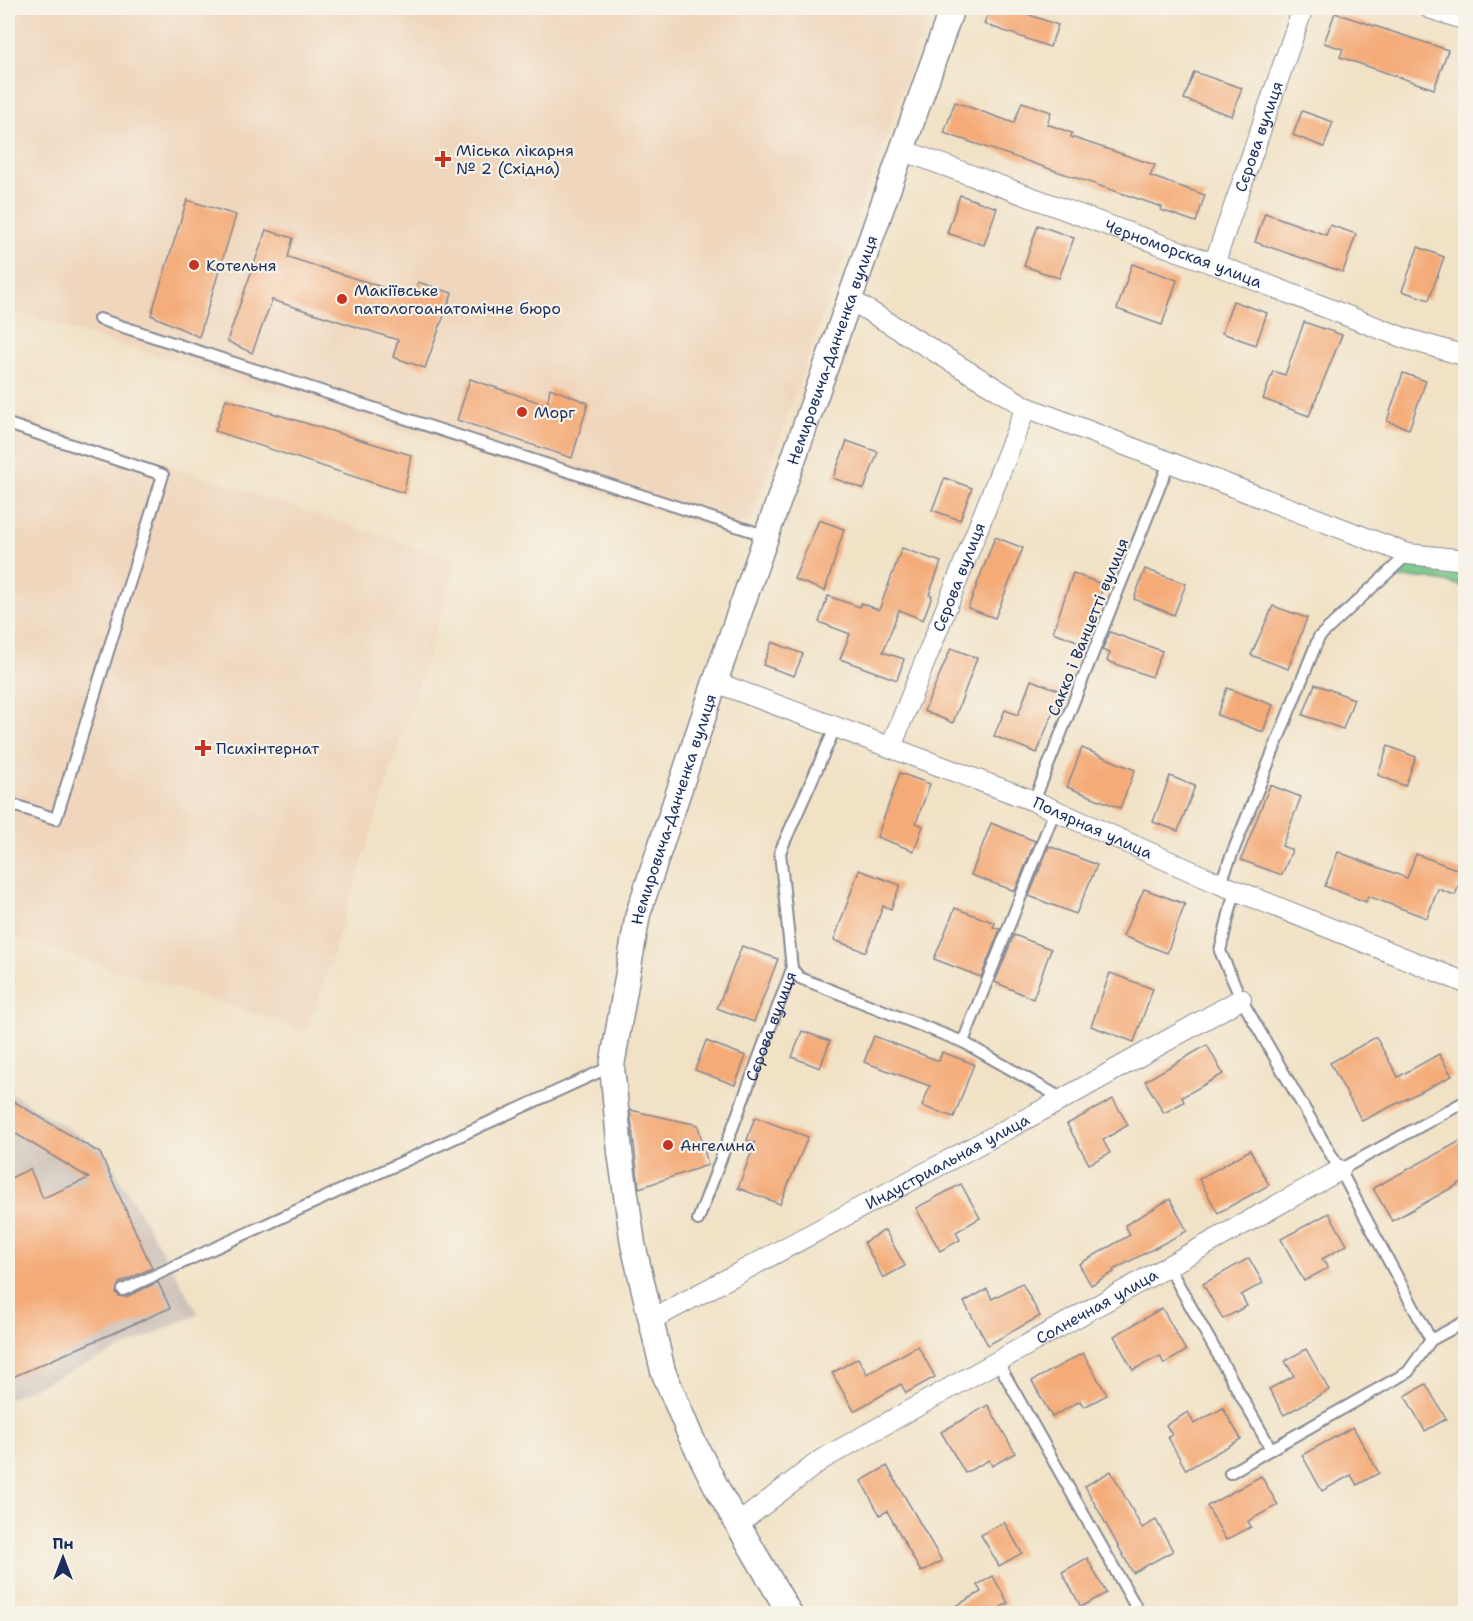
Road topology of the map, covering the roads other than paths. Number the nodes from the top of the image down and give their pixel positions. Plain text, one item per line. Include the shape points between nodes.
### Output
1 (951, 8) edge
2 (1303, 8) edge
3 (1429, 8) edge
4 (1466, 20) edge
5 (902, 150) junction
6 (1214, 264) junction
7 (851, 300) junction
8 (99, 319) dead end
9 (1466, 356) edge
10 (1026, 407) junction
11 (8, 424) edge
12 (1169, 463) junction
13 (767, 536) junction
14 (1408, 554) junction
15 (1466, 560) edge
16 (715, 682) junction
17 (836, 726) junction
18 (891, 747) junction
19 (1034, 801) junction
20 (8, 803) edge
21 (1055, 810) junction
22 (1228, 887) junction
23 (792, 969) junction
24 (1466, 983) edge
25 (1241, 999) junction
26 (963, 1042) junction
27 (612, 1066) junction
28 (1063, 1099) junction
29 (1466, 1101) edge
30 (1340, 1170) junction
31 (698, 1220) dead end
32 (1168, 1266) junction
33 (123, 1290) dead end
34 (651, 1320) junction
35 (1466, 1321) edge
36 (1431, 1340) junction
37 (997, 1361) junction
38 (1271, 1449) junction
39 (1230, 1473) dead end
40 (737, 1525) junction
41 (790, 1614) edge
42 (1140, 1614) edge

1 - 5 street, Немировича-Данченка вулиця
2 - 6 street, Сєрова вулиця
3 - 4 street
5 - 6 street, Черноморская улица
5 - 7 street, Немировича-Данченка вулиця
6 - 9 street, Черноморская улица via 1404,338
7 - 10 street
7 - 13 street, Немировича-Данченка вулиця
8 - 13 lane
10 - 12 street
10 - 18 street, Сєрова вулиця
11 - 20 lane via 163,475 56,819
12 - 14 street
12 - 19 lane, Сакко і Ванцетті вулиця
13 - 16 street, Немировича-Данченка вулиця
14 - 15 street
14 - 22 lane via 1318,637
16 - 17 street, Полярная улица
16 - 27 street, Немировича-Данченка вулиця via 638,914
17 - 18 street, Полярная улица
17 - 23 lane, Сєрова вулиця via 780,852
18 - 19 street, Полярная улица
19 - 21 street, Полярная улица
21 - 22 street, Полярная улица
21 - 26 lane
22 - 24 street, Полярная улица
22 - 25 lane via 1220,951
23 - 26 lane via 800,978
23 - 31 lane, Сєрова вулиця
25 - 28 street, Индустриальная улица
25 - 30 lane
26 - 28 lane
27 - 33 lane
27 - 34 street, Немировича-Данченка вулиця via 633,1244
28 - 34 street, Индустриальная улица
29 - 30 lane, Солнечная улица
30 - 32 street, Солнечная улица
30 - 36 lane
32 - 37 street, Солнечная улица
32 - 38 lane
34 - 40 street, Немировича-Данченка вулиця via 663,1371 690,1435
35 - 36 lane
36 - 38 lane via 1408,1372
37 - 40 street, Солнечная улица via 821,1460
37 - 42 lane
38 - 39 lane
40 - 41 street, Немировича-Данченка вулиця

